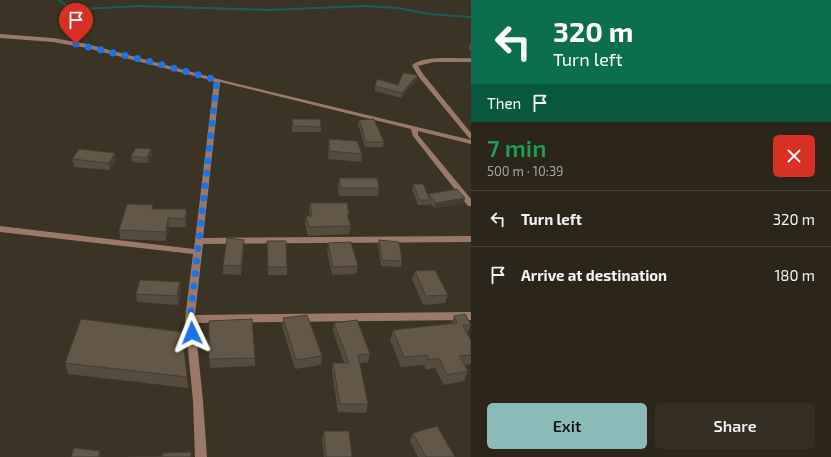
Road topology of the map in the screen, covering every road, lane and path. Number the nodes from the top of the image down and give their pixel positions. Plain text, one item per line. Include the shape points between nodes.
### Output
1 (0, 36) edge
2 (471, 60) edge
3 (217, 80) junction
4 (414, 129) junction
5 (471, 137) edge
6 (471, 142) edge
7 (471, 204) edge
8 (0, 229) edge
9 (471, 239) edge
10 (199, 241) junction
11 (198, 252) junction
12 (471, 316) edge
13 (190, 319) junction
14 (201, 457) edge

1 - 3 street via 53,40 88,46
2 - 5 street via 429,61 415,65 420,75
3 - 4 street
3 - 10 street
4 - 6 street
4 - 7 street via 415,135
8 - 11 street
9 - 10 street
10 - 11 street
11 - 13 street
12 - 13 street
13 - 14 street

